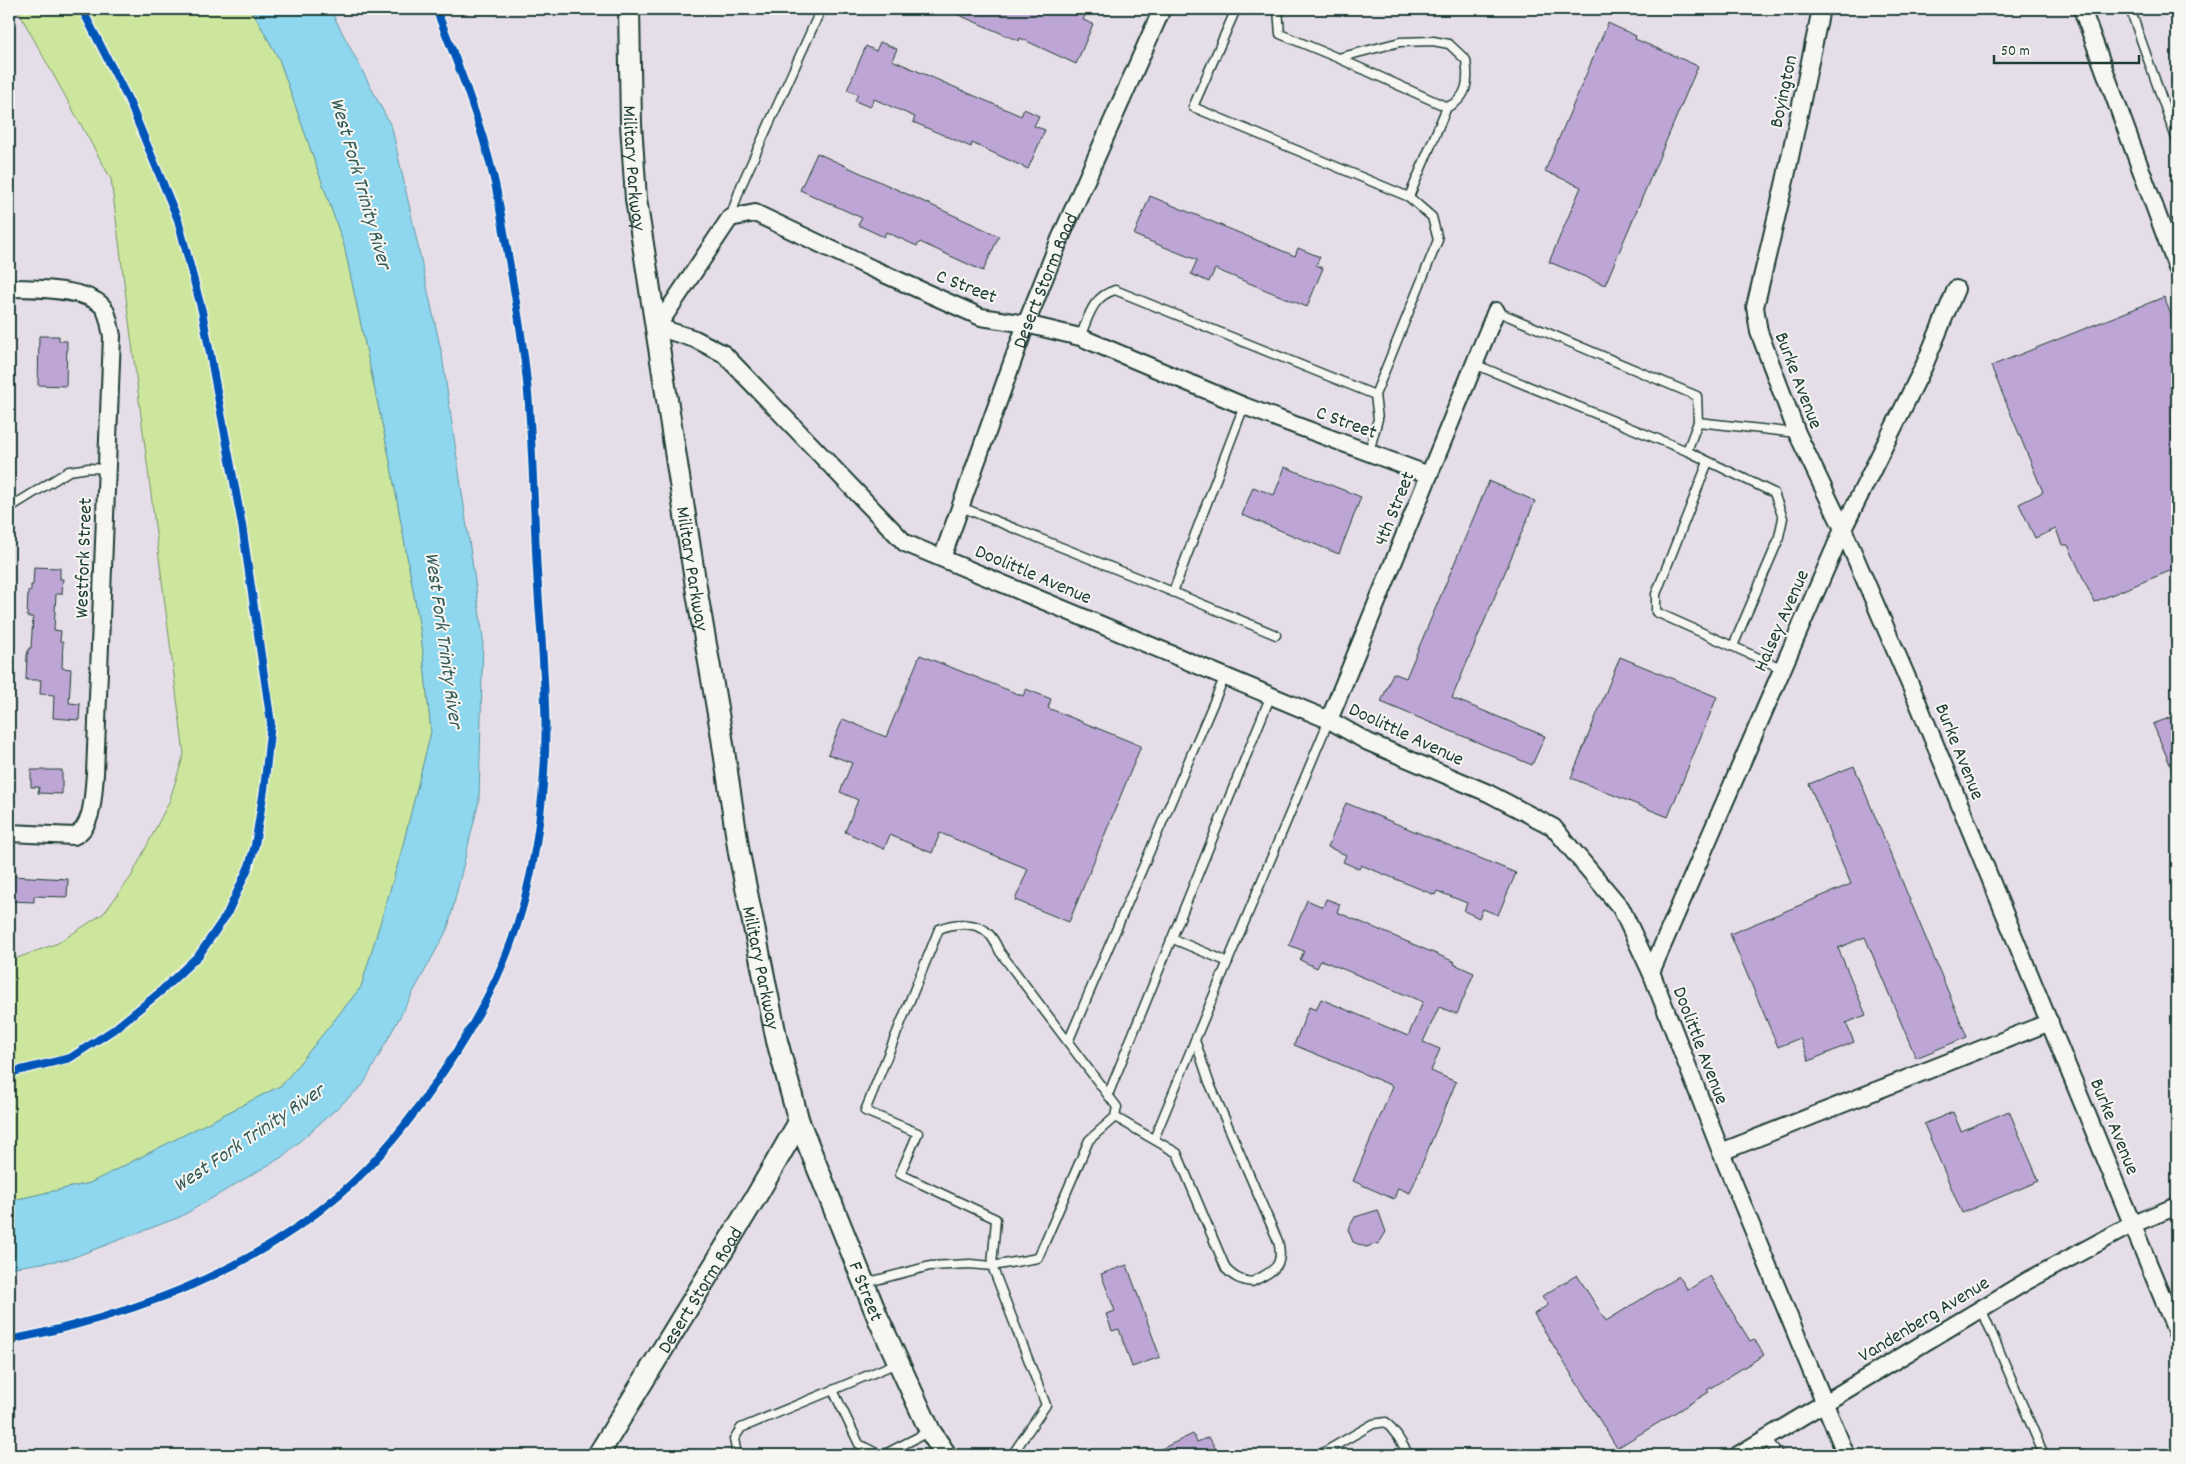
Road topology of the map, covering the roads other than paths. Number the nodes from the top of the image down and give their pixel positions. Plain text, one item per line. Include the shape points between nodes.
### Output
1 (629, 9) edge
2 (821, 9) edge
3 (1162, 9) edge
4 (1236, 9) edge
5 (1278, 9) edge
6 (1821, 9) edge
7 (2082, 9) edge
8 (2130, 9) edge
9 (1338, 58) junction
10 (1447, 107) junction
11 (2177, 141) edge
12 (1785, 181) joint
13 (1409, 197) junction
14 (730, 218) junction
15 (2177, 268) edge
16 (9, 288) edge
17 (1956, 289) dead end
18 (1496, 311) joint
19 (1026, 324) junction
20 (657, 327) junction
21 (1080, 337) junction
22 (1474, 364) junction
23 (1375, 395) junction
24 (1244, 406) junction
25 (1698, 422) junction
26 (1797, 432) junction
27 (1687, 451) junction
28 (1369, 452) junction
29 (1708, 462) junction
30 (107, 469) junction
31 (1429, 475) junction
32 (961, 507) junction
33 (9, 508) edge
34 (1843, 529) junction
35 (942, 558) junction
36 (1173, 592) junction
37 (1276, 635) dead end
38 (1733, 646) junction
39 (1781, 668) junction
40 (1225, 676) junction
41 (1271, 695) junction
42 (1329, 720) junction
43 (9, 833) edge
44 (1173, 939) junction
45 (1228, 962) junction
46 (1651, 972) junction
47 (2050, 1022) junction
48 (1196, 1040) junction
49 (1068, 1042) junction
50 (1108, 1095) junction
51 (1114, 1117) junction
52 (799, 1122) junction
53 (1154, 1139) junction
54 (1721, 1152) junction
55 (2177, 1206) edge
56 (2133, 1224) junction
57 (992, 1266) junction
58 (864, 1284) junction
59 (1981, 1308) junction
60 (2177, 1333) edge
61 (899, 1362) junction
62 (833, 1390) junction
63 (1823, 1403) junction
64 (930, 1431) junction
65 (1765, 1438) junction
66 (598, 1455) edge
67 (737, 1455) edge
68 (882, 1455) edge
69 (946, 1455) edge
70 (1012, 1455) edge
71 (1319, 1455) edge
72 (1408, 1455) edge
73 (1738, 1455) edge
74 (1779, 1455) edge
75 (1846, 1455) edge
76 (2044, 1455) edge

1 - 20 street, Military Parkway via 636,199
2 - 14 lane via 741,186
3 - 19 street, Desert Storm Road
4 - 13 lane via 1193,108
5 - 9 lane via 1280,34
6 - 12 street, Boyington
7 - 15 street
8 - 11 lane
9 - 10 lane
9 - 10 lane via 1400,42 1448,44 1466,60 1468,84 1456,104
10 - 13 lane
12 - 26 street, Burke Avenue via 1755,307 1756,319
13 - 23 lane via 1432,217 1438,240
14 - 19 street, C Street via 755,213 981,317
14 - 20 street
16 - 30 street, Westfork Street via 70,292 94,300 105,309 112,336
17 - 34 street, Halsey Avenue via 1924,366
18 - 22 street, 4th Street
18 - 25 lane via 1697,396
19 - 21 street, C Street
19 - 32 street, Desert Storm Road
20 - 35 street, Doolittle Avenue via 695,339 724,354 906,543
20 - 52 street, Military Parkway via 739,853 778,1041
21 - 23 lane via 1096,302 1104,294 1116,290
21 - 24 street, C Street
22 - 27 lane
22 - 31 street, 4th Street
23 - 28 lane via 1378,419
24 - 28 street, C Street
24 - 36 lane
25 - 26 lane
25 - 27 lane
26 - 34 street, Burke Avenue
27 - 29 lane
28 - 31 street, C Street
29 - 38 lane via 1774,493 1783,518 1778,541
29 - 38 lane via 1656,594 1656,612
30 - 33 lane via 69,471
30 - 43 street, Westfork Street via 95,774 90,817 82,833 74,836
31 - 42 street, 4th Street
32 - 35 street, Desert Storm Road
32 - 36 lane
34 - 39 street, Halsey Avenue
34 - 47 street, Burke Avenue
35 - 40 street, Doolittle Avenue
36 - 37 lane
38 - 39 lane
39 - 46 street, Halsey Avenue
40 - 41 street, Doolittle Avenue
40 - 49 lane
41 - 42 street, Doolittle Avenue
41 - 44 lane
42 - 45 lane
42 - 46 street, Doolittle Avenue via 1368,742 1488,793 1553,827 1621,908
44 - 45 lane
44 - 50 lane
45 - 48 lane
46 - 54 street, Doolittle Avenue
47 - 54 street
47 - 56 street, Burke Avenue
48 - 53 lane
48 - 53 lane via 1209,1082 1278,1241 1282,1255 1276,1267 1252,1282 1238,1280 1226,1269 1178,1153
49 - 50 lane
49 - 57 lane via 989,933 963,924 939,929 864,1111 918,1133 900,1174 996,1219
50 - 51 lane via 1117,1107
51 - 53 lane
51 - 57 lane via 1089,1140 1038,1258
52 - 58 street, F Street
52 - 66 street, Desert Storm Road via 758,1195
54 - 63 street, Doolittle Avenue
55 - 56 street, Vandenberg Avenue
56 - 59 street, Vandenberg Avenue
56 - 60 street, Burke Avenue
57 - 58 lane via 930,1266
57 - 70 lane via 1046,1405
58 - 61 street, F Street
59 - 63 street, Vandenberg Avenue
59 - 76 lane
61 - 62 lane
61 - 64 street, F Street
62 - 67 lane via 741,1428 734,1439
62 - 68 lane via 859,1444
63 - 65 street, Vandenberg Avenue
63 - 75 street, Doolittle Avenue
64 - 68 lane
64 - 69 street, F Street
65 - 73 street, Vandenberg Avenue
65 - 74 lane
71 - 72 lane via 1373,1424 1386,1422

